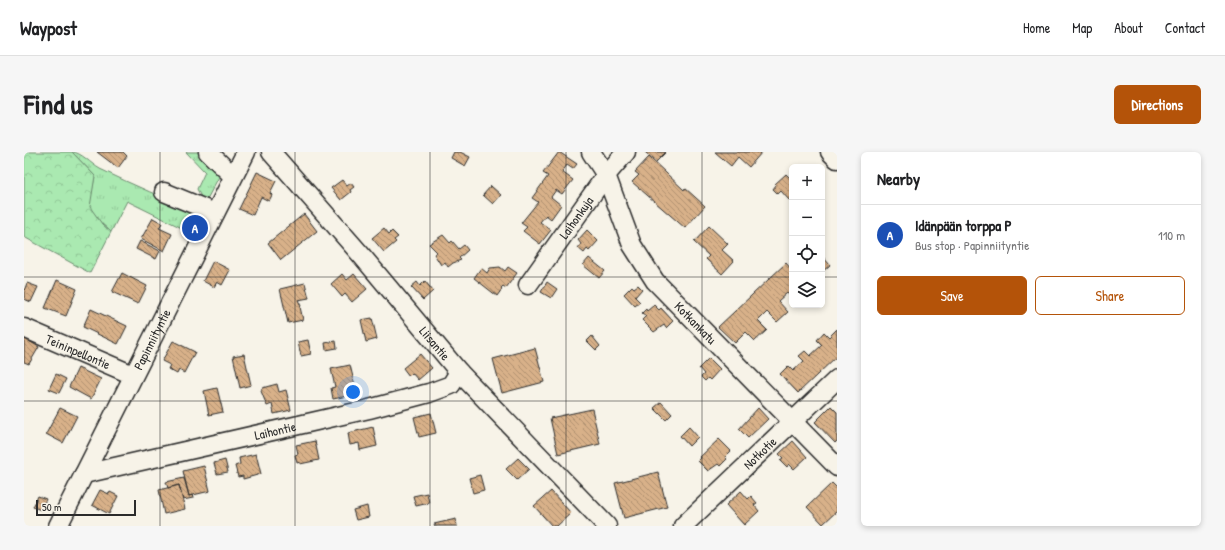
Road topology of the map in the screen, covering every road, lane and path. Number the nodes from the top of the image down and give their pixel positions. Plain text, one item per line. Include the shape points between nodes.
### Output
1 (208, 152) edge
2 (246, 152) edge
3 (271, 152) edge
4 (592, 152) edge
5 (626, 152) edge
6 (830, 152) edge
7 (837, 159) edge
8 (606, 175) junction
9 (233, 176) junction
10 (164, 192) dead end
11 (215, 213) junction
12 (528, 285) dead end
13 (24, 328) edge
14 (459, 372) junction
15 (133, 375) junction
16 (837, 379) edge
17 (793, 420) junction
18 (837, 467) edge
19 (84, 474) junction
20 (58, 526) edge
21 (607, 526) edge
22 (682, 526) edge

1 - 9 street
2 - 9 street, Papinniityntie
3 - 14 street, Liisantie
4 - 8 street, Kotkankatu
5 - 8 street, Laihonkuja
6 - 7 street
8 - 12 street, Laihonkuja
8 - 17 street, Kotkankatu via 632,245 655,281
9 - 11 street, Papinniityntie
10 - 11 street
11 - 15 street, Papinniityntie
13 - 15 street, Teininpellontie
14 - 19 street, Laihontie via 451,385 369,410
14 - 21 street, Liisantie
15 - 19 street, Papinniityntie
16 - 17 street, Notkotie
17 - 18 street, Kotkankatu
17 - 22 street, Notkotie
19 - 20 street, Papinniityntie

